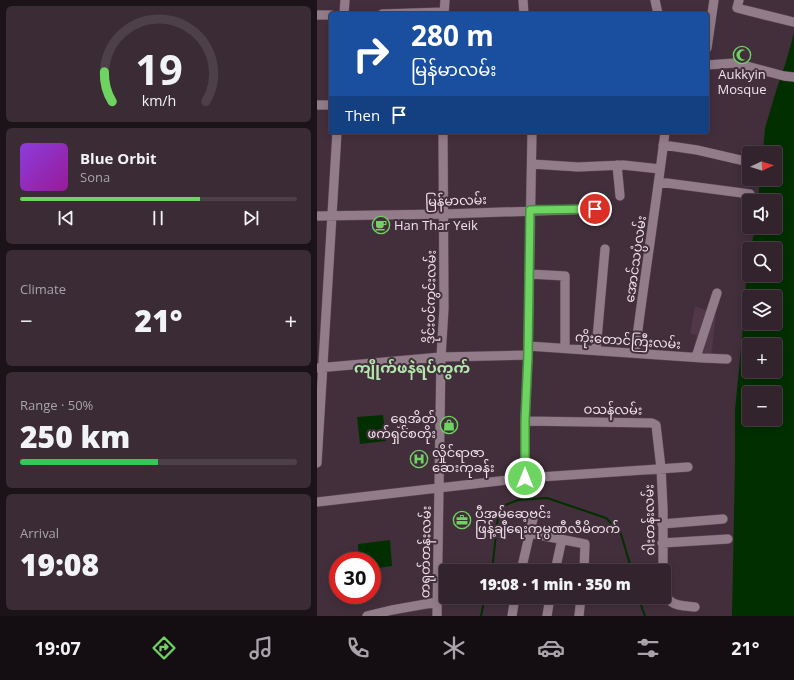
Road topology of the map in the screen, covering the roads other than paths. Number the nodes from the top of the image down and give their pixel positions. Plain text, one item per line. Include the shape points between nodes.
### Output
1 (345, 0) edge
2 (445, 0) edge
3 (523, 0) edge
4 (655, 0) edge
5 (714, 0) edge
6 (739, 0) edge
7 (344, 12) edge
8 (444, 12) edge
9 (524, 12) edge
10 (658, 12) edge
11 (317, 15) edge
12 (329, 15) edge
13 (793, 22) dead end
14 (709, 34) edge
15 (709, 65) edge
16 (794, 77) edge
17 (317, 105) edge
18 (329, 105) edge
19 (337, 134) edge
20 (443, 134) edge
21 (532, 134) edge
22 (665, 134) edge
23 (663, 145) junction
24 (742, 160) edge
25 (532, 164) junction
26 (617, 165) junction
27 (660, 170) junction
28 (659, 182) junction
29 (750, 194) dead end
30 (620, 196) dead end
31 (595, 209) dead end
32 (530, 210) junction
33 (444, 214) junction
34 (332, 215) junction
35 (317, 216) edge
36 (605, 249) dead end
37 (529, 274) junction
38 (717, 293) dead end
39 (528, 346) junction
40 (565, 348) junction
41 (596, 350) junction
42 (635, 353) junction
43 (528, 355) junction
44 (441, 357) junction
45 (696, 357) junction
46 (727, 359) dead end
47 (320, 368) edge
48 (525, 421) junction
49 (317, 463) edge
50 (688, 467) dead end
51 (661, 468) junction
52 (525, 478) junction
53 (439, 488) junction
54 (317, 502) edge
55 (533, 519) dead end
56 (723, 519) dead end
57 (663, 524) junction
58 (529, 533) junction
59 (562, 539) junction
60 (728, 539) dead end
61 (662, 543) junction
62 (522, 564) edge
63 (557, 564) edge
64 (584, 564) edge
65 (663, 564) edge
66 (437, 602) junction
67 (671, 603) edge
68 (514, 604) edge
69 (549, 604) edge
70 (580, 604) edge
71 (695, 607) dead end
72 (367, 616) edge
73 (437, 616) edge
74 (512, 616) edge
75 (547, 616) edge
76 (579, 616) edge

1 - 7 street
2 - 8 street
3 - 9 street
4 - 10 street
5 - 14 street
6 - 13 street via 737,8
11 - 12 street
15 - 16 street via 735,64
17 - 18 street
19 - 34 street
20 - 33 street, ဒိုင်းဝင်ကွင်းလမ်း
21 - 25 street
22 - 23 street, အောင်သပ္ပံလမ်း
23 - 24 street
23 - 27 street, အောင်သပ္ပံလမ်း
25 - 26 street via 578,167
25 - 32 street
26 - 27 street
26 - 30 street
27 - 28 street, အောင်သပ္ပံလမ်း
28 - 29 street
28 - 42 street, အောင်သပ္ပံလမ်း
31 - 32 street, မြန်မာလမ်း
32 - 33 street, မြန်မာလမ်း
32 - 37 street
33 - 34 street, မြန်မာလမ်း
33 - 44 street, ဒိုင်းဝင်ကွင်းလမ်း
34 - 35 street, မြန်မာလမ်း
34 - 47 street
36 - 41 street
37 - 39 street
37 - 40 street via 565,276
38 - 45 street
39 - 40 street, ကိုးတောင်ကြီးလမ်း
39 - 43 street
40 - 41 street, ကိုးတောင်ကြီးလမ်း
41 - 42 street, ကိုးတောင်ကြီးလမ်း
42 - 45 street, ကိုးတောင်ကြီးလမ်း
43 - 44 street
43 - 48 street
44 - 47 street
44 - 53 street, ဒိုင်းဝင်ကွင်းလမ်း
45 - 46 street, ကိုးတောင်ကြီးလမ်း
47 - 49 street
48 - 51 street, ဝသန်လမ်း via 655,423
48 - 52 street
50 - 51 street
51 - 52 street
51 - 57 street, ဝါးတန်းလမ်း
52 - 53 street
53 - 54 street
53 - 66 street, တရုတ်တန်းလမ်း
55 - 58 street
56 - 57 street
57 - 61 street, ဝါးတန်းလမ်း
58 - 59 street
58 - 62 street
59 - 63 street
59 - 64 street via 585,544
60 - 61 street
61 - 65 street, ဝါးတန်းလမ်း
66 - 72 street
66 - 73 street, တရုတ်တန်းလမ်း
67 - 71 street
68 - 74 street
69 - 75 street
70 - 76 street

